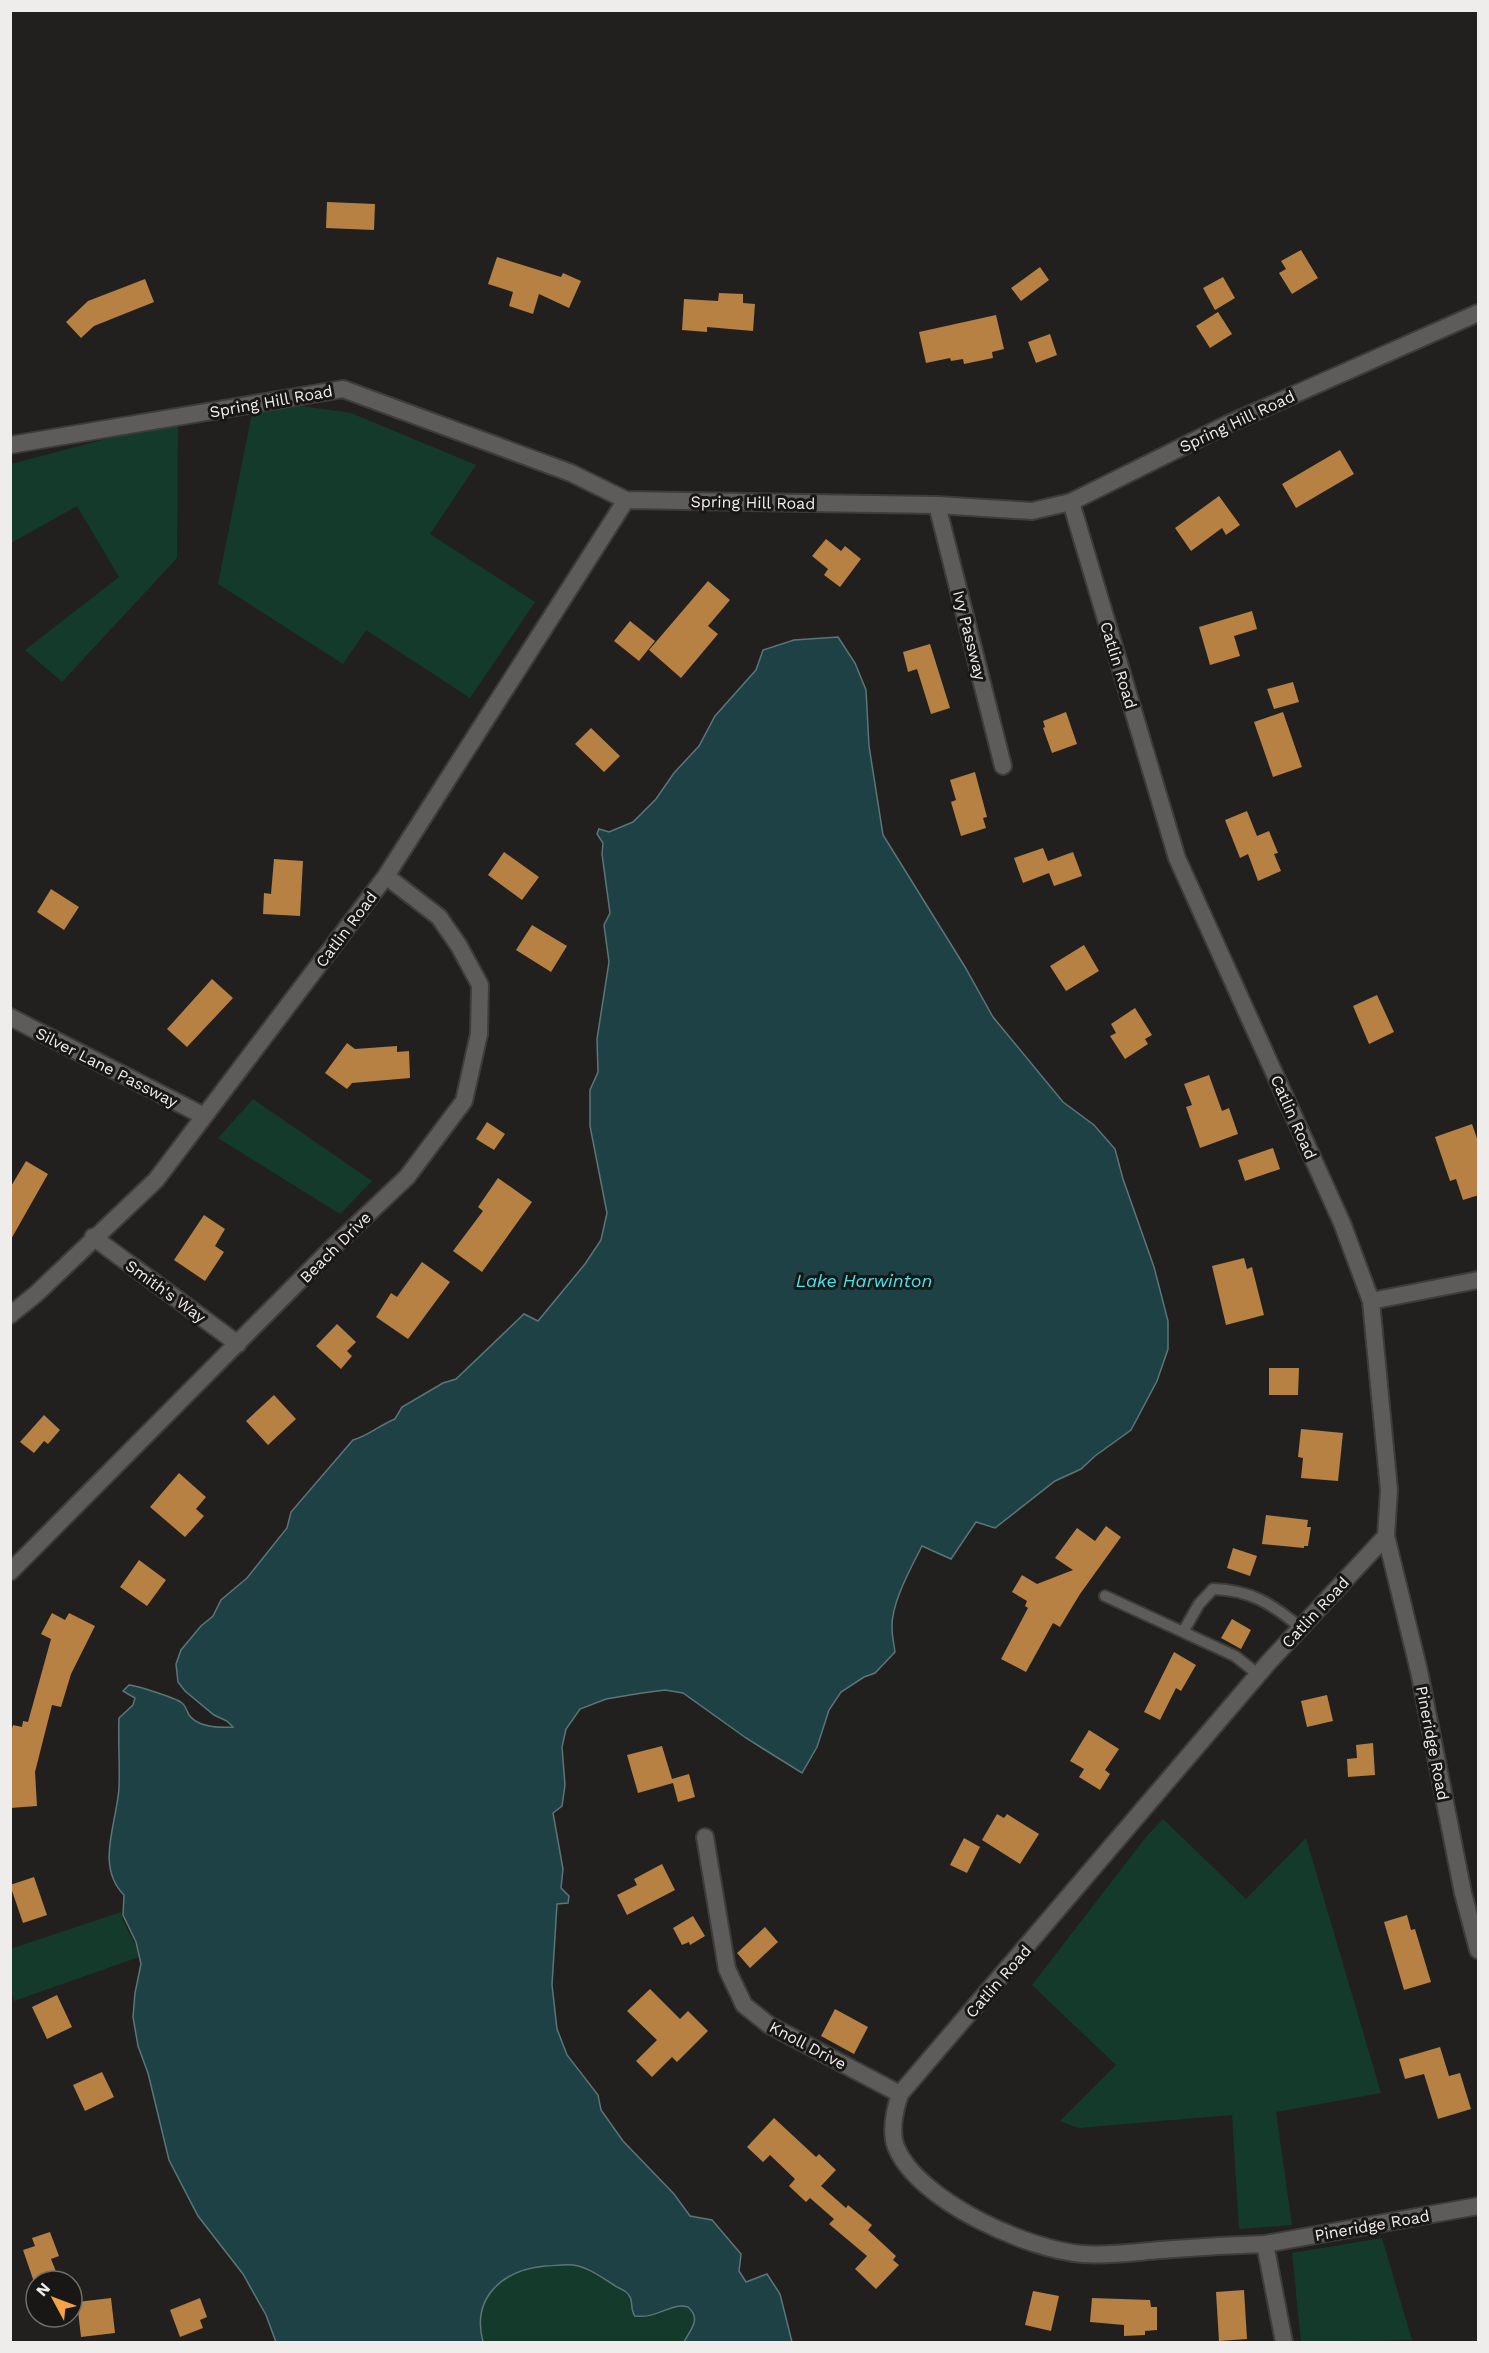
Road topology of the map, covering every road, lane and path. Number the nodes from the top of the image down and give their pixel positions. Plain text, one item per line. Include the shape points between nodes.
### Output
1 (1479, 313) edge
2 (10, 445) edge
3 (626, 500) junction
4 (1071, 502) junction
5 (937, 505) junction
6 (1003, 766) dead end
7 (386, 876) junction
8 (10, 1017) edge
9 (204, 1116) junction
10 (93, 1237) junction
11 (1479, 1280) edge
12 (1371, 1301) junction
13 (10, 1315) edge
14 (238, 1344) junction
15 (1386, 1536) junction
16 (10, 1572) edge
17 (1105, 1596) dead end
18 (1301, 1628) junction
19 (1183, 1632) junction
20 (1259, 1675) junction
21 (705, 1837) dead end
22 (1479, 1950) edge
23 (900, 2094) junction
24 (1479, 2206) edge
25 (1265, 2244) junction
26 (1284, 2343) edge

1 - 4 street, Spring Hill Road via 1228,424
2 - 3 street, Spring Hill Road via 342,389 572,473
3 - 5 street, Spring Hill Road
3 - 7 street, Catlin Road
4 - 5 street, Spring Hill Road via 1032,511
4 - 12 street, Catlin Road via 1177,858 1342,1223
5 - 6 street, Ivy Passway
7 - 9 street, Catlin Road
7 - 14 street, Beach Drive via 439,917 480,985 478,1034 464,1101 407,1177
8 - 9 street, Silver Lane Passway
9 - 10 street, Catlin Road via 156,1180
10 - 13 street, Catlin Road
10 - 14 street, Smith's Way
11 - 12 street
12 - 15 street, Catlin Road via 1389,1490
14 - 16 street, Beach Drive
15 - 18 street, Catlin Road
15 - 22 street, Pineridge Road via 1419,1671 1462,1893
17 - 19 lane
18 - 19 lane via 1257,1596 1213,1589
18 - 20 street, Catlin Road
19 - 20 lane via 1235,1656
20 - 23 street, Catlin Road
21 - 23 street, Knoll Drive via 727,1969 744,2005 769,2025
23 - 25 street, Catlin Road via 894,2111 895,2146 909,2169 957,2208 1017,2238 1082,2254
24 - 25 street, Pineridge Road
25 - 26 street

